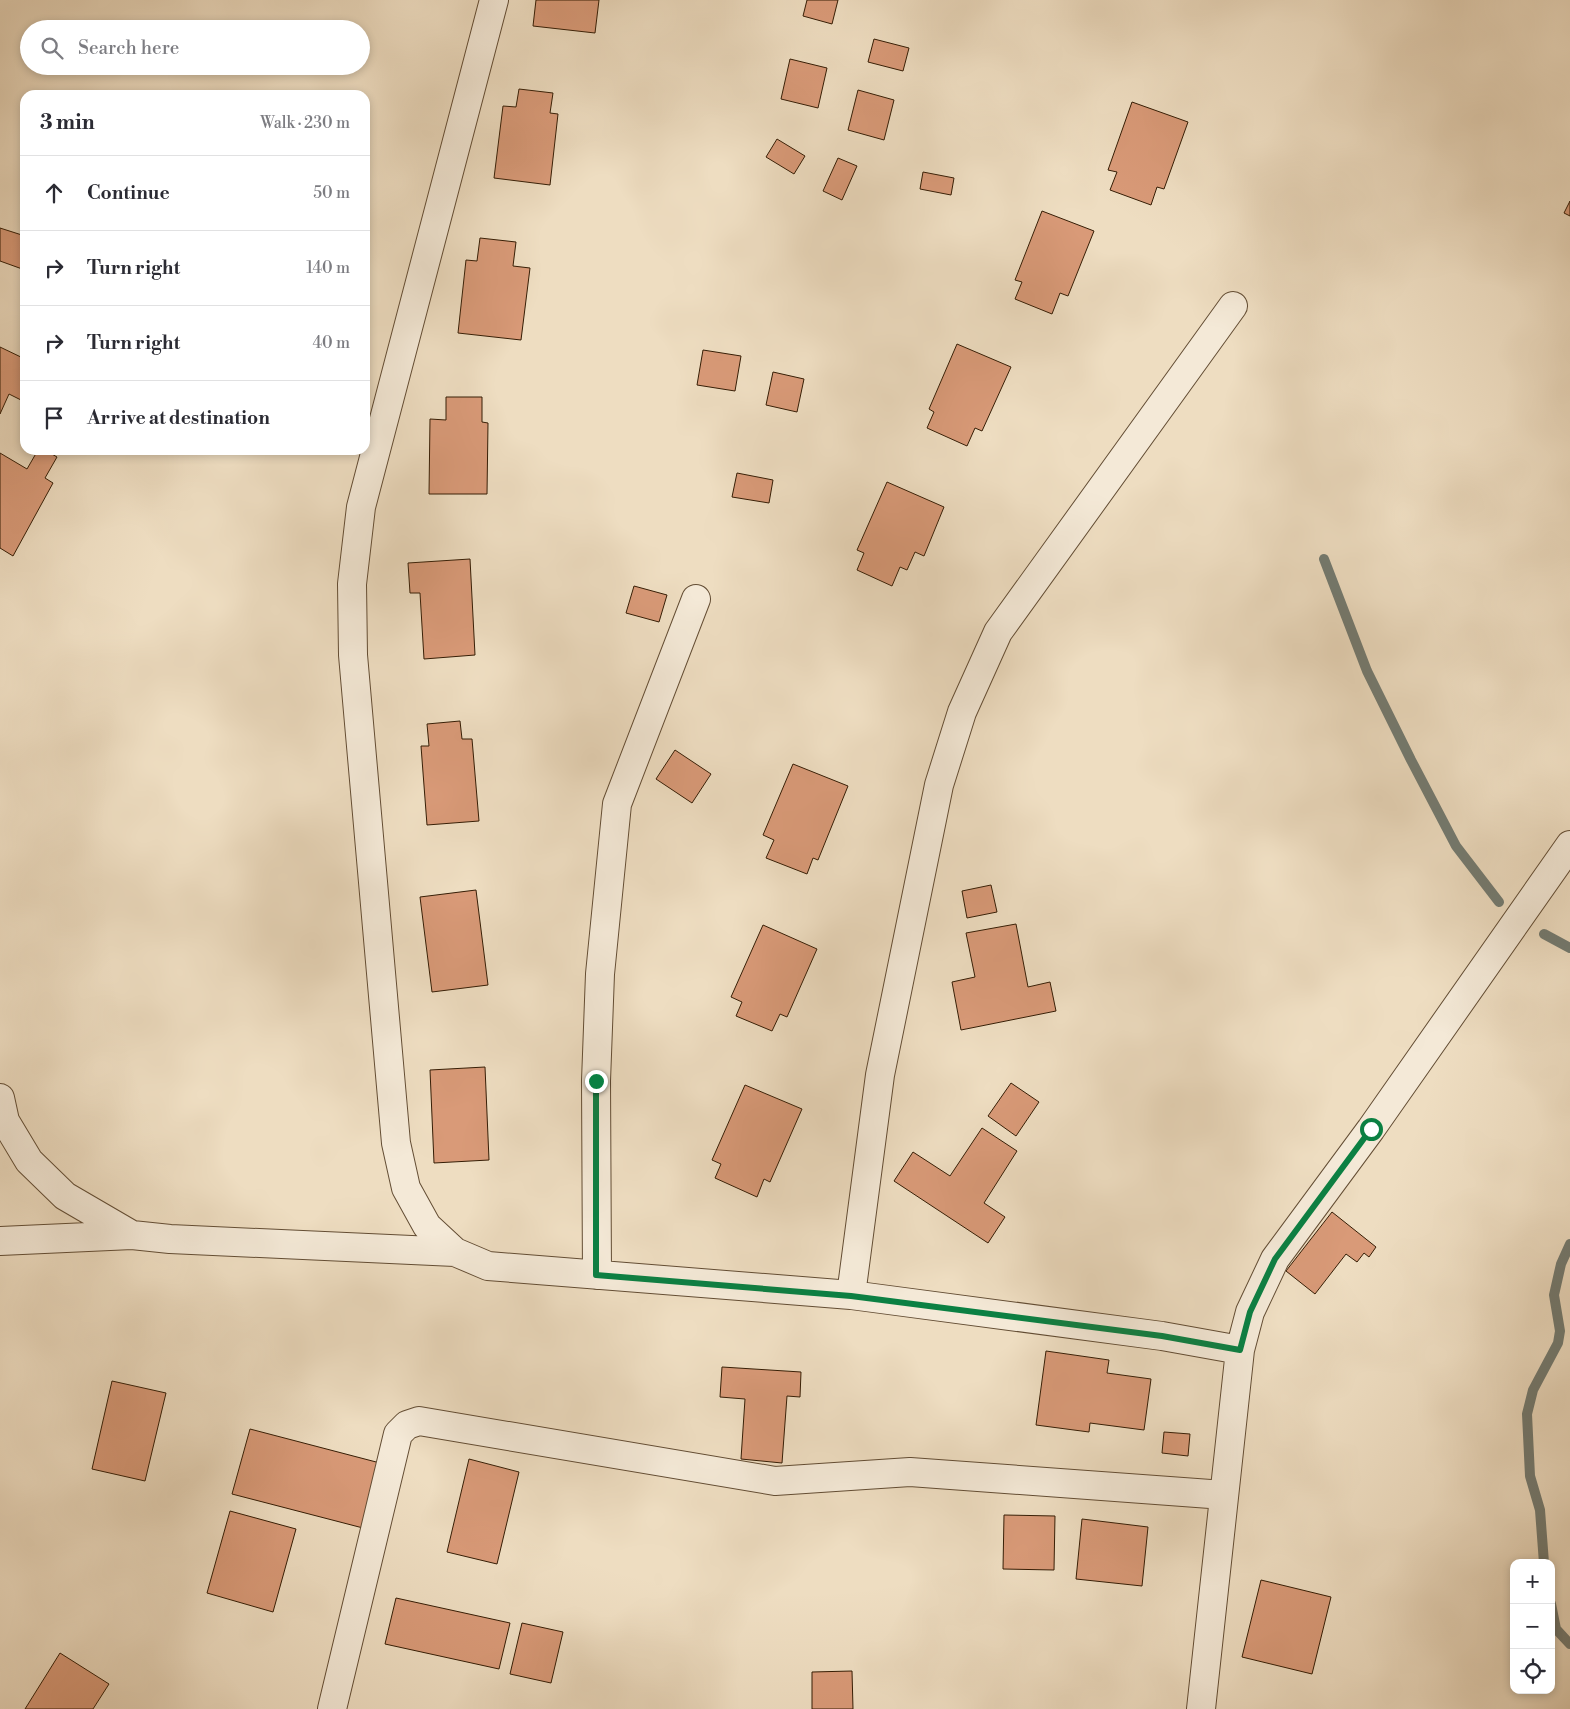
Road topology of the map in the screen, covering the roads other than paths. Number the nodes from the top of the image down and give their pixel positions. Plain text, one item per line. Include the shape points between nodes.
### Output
1 (494, 0) edge
2 (1233, 306) dead end
3 (696, 599) dead end
4 (1570, 845) edge
5 (0, 1098) edge
6 (132, 1235) junction
7 (0, 1241) edge
8 (455, 1252) junction
9 (596, 1275) junction
10 (851, 1296) junction
11 (1240, 1350) junction
12 (1224, 1495) junction
13 (332, 1709) edge
14 (1201, 1709) edge

1 - 8 street via 361,506 352,584 353,655 396,1142 410,1196 427,1226
2 - 10 street via 998,632 962,712 939,785 880,1075
3 - 9 street via 617,804 600,974 596,1081
4 - 11 street via 1371,1129 1275,1259 1250,1312
5 - 6 street via 5,1122 29,1161 66,1196
6 - 7 street
6 - 8 street
8 - 9 street via 488,1266
9 - 10 street
10 - 11 street via 1153,1334
11 - 12 street
12 - 13 street via 910,1472 775,1482 419,1421 407,1425 398,1434
12 - 14 street

